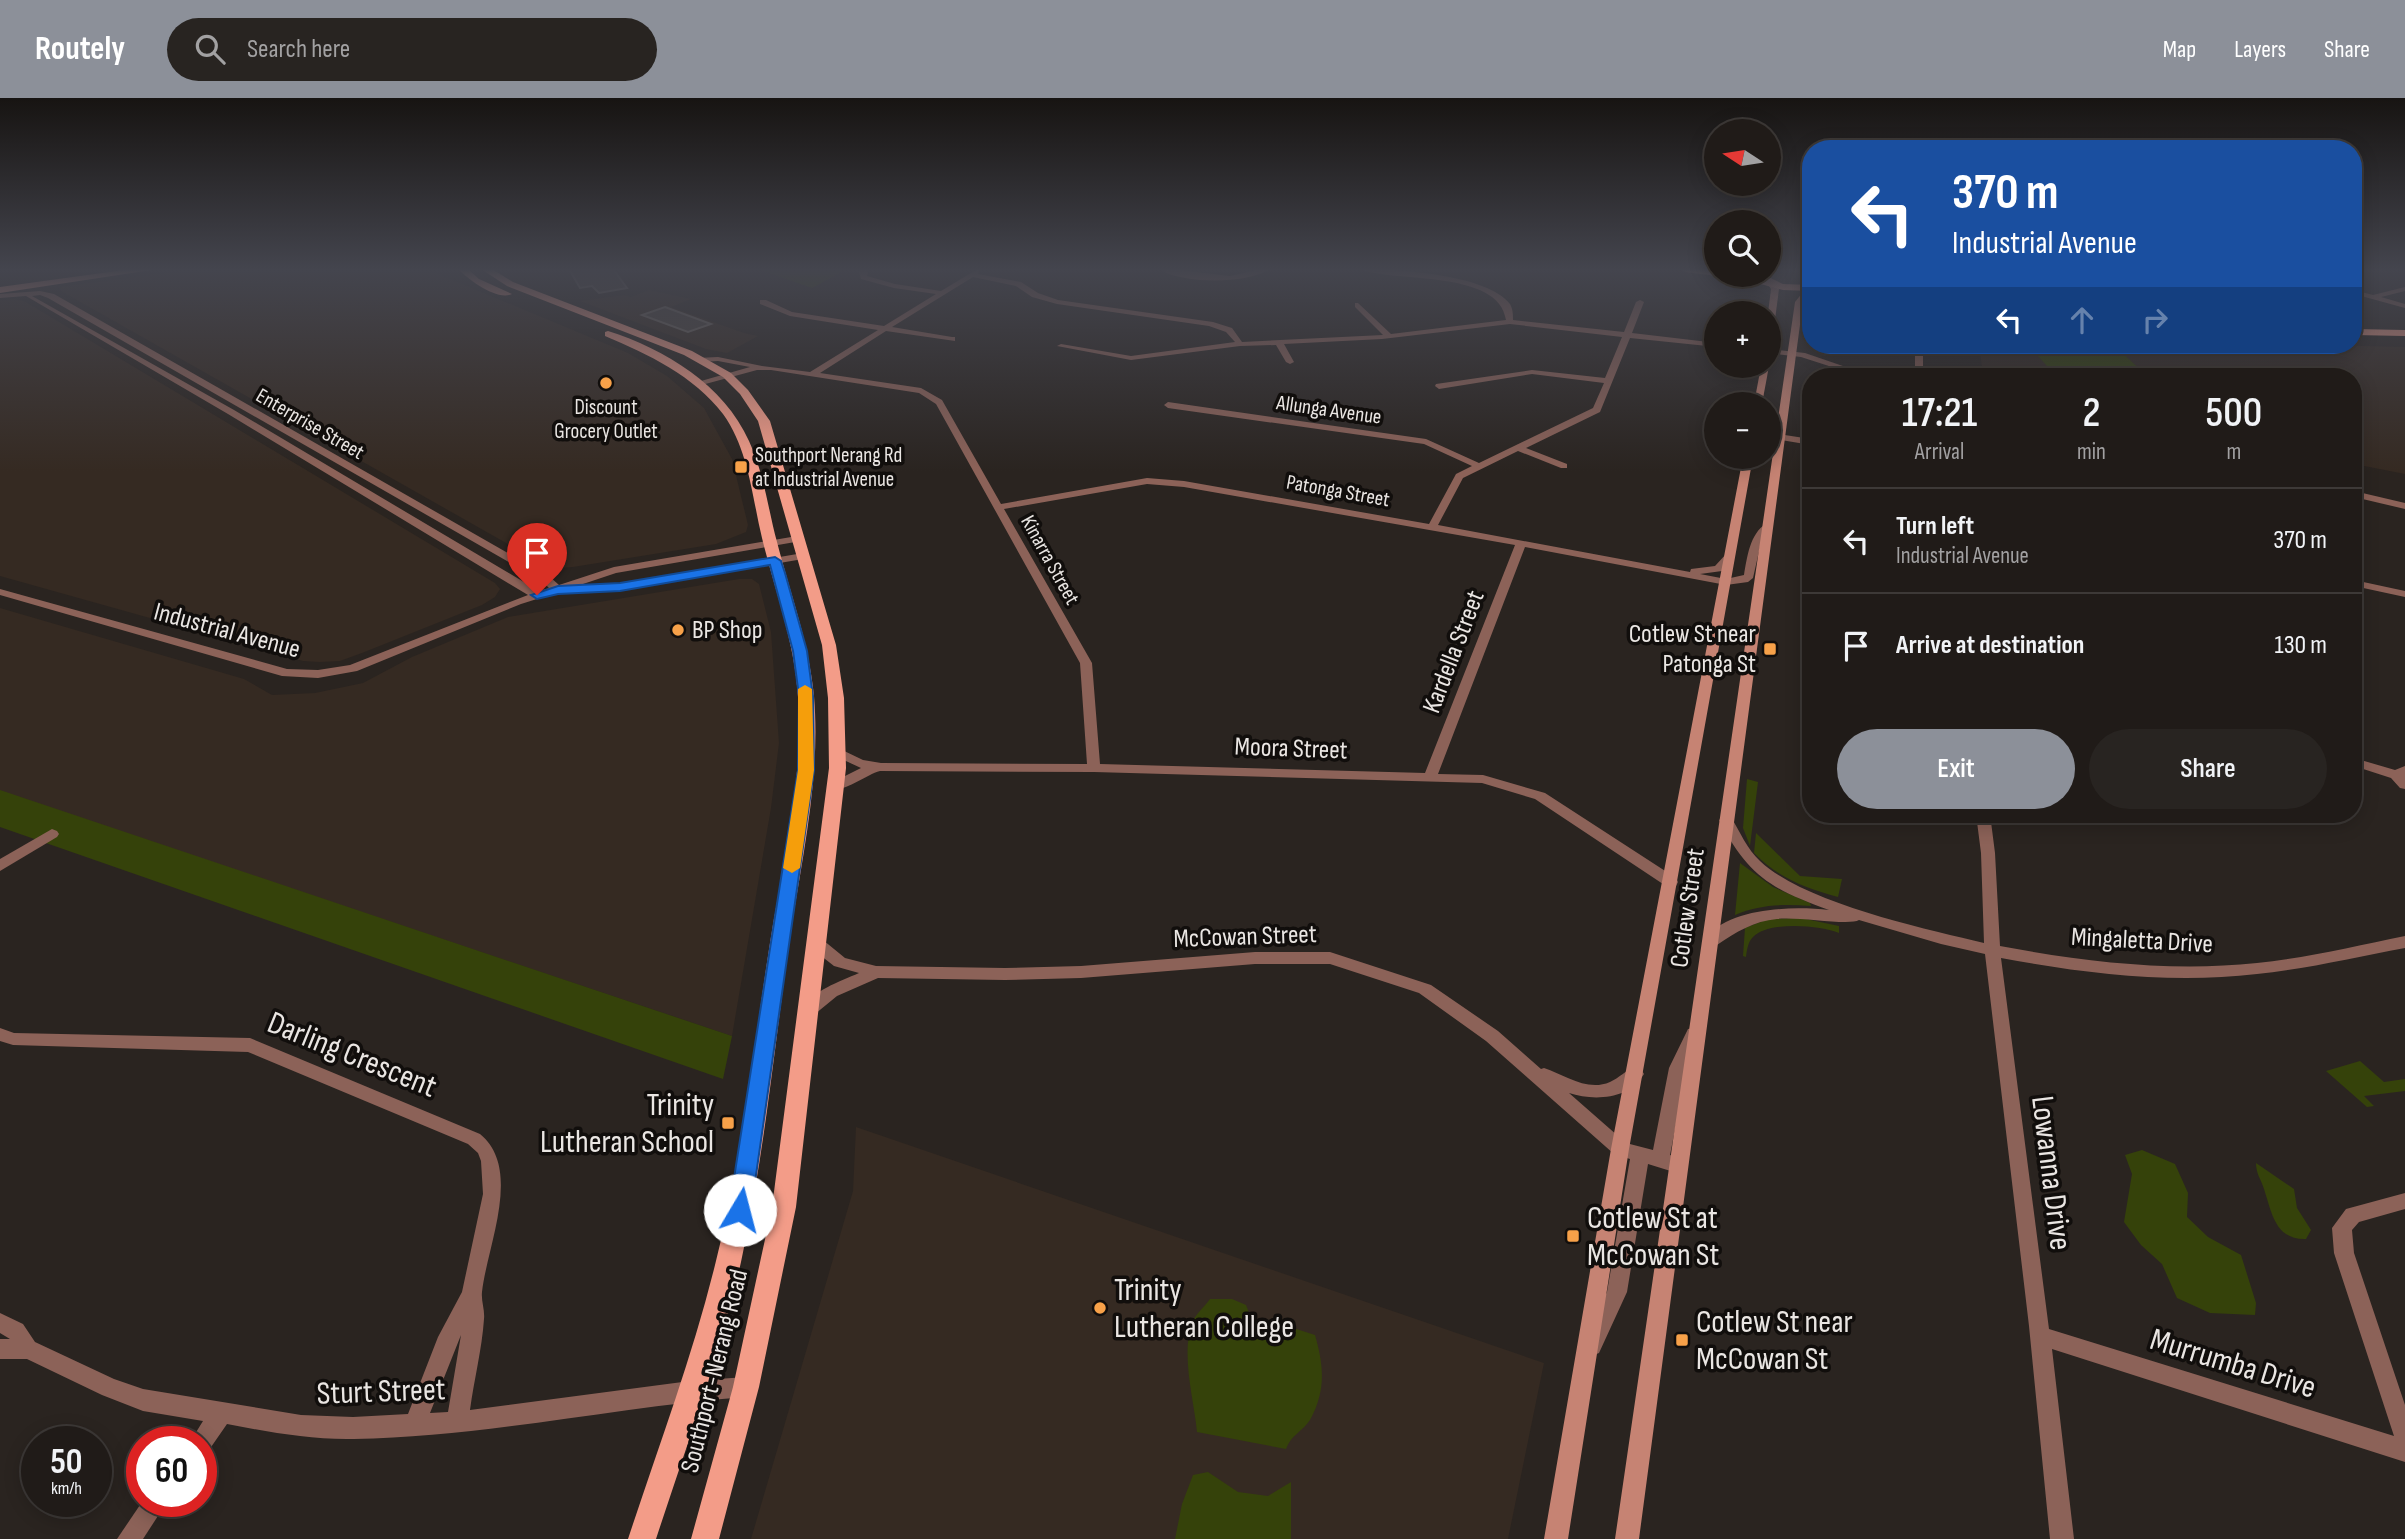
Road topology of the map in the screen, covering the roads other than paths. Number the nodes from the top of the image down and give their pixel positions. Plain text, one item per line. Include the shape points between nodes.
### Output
1 (99, 336) edge
2 (121, 336) edge
3 (615, 336) edge
4 (642, 336) edge
5 (873, 336) edge
6 (935, 336) edge
7 (1234, 336) edge
8 (1384, 336) edge
9 (1625, 336) edge
10 (1645, 336) edge
11 (1794, 336) edge
12 (952, 339) dead end
13 (2362, 340) edge
14 (2405, 340) edge
15 (1279, 342) junction
16 (1704, 343) edge
17 (1240, 344) junction
18 (1061, 345) dead end
19 (1781, 353) edge
20 (1791, 354) junction
21 (700, 360) junction
22 (1290, 362) dead end
23 (761, 368) junction
24 (1843, 368) edge
25 (813, 374) junction
26 (727, 375) junction
27 (1608, 381) junction
28 (698, 383) junction
29 (1439, 386) dead end
30 (1168, 405) dead end
31 (1781, 419) edge
32 (1781, 438) edge
33 (1802, 441) edge
34 (1518, 448) junction
35 (1479, 466) junction
36 (1564, 466) dead end
37 (1746, 469) edge
38 (1774, 469) edge
39 (2362, 496) edge
40 (2405, 506) edge
41 (999, 507) junction
42 (1432, 527) junction
43 (1766, 527) junction
44 (1521, 543) junction
45 (800, 547) junction
46 (772, 552) junction
47 (1731, 555) junction
48 (1669, 570) junction
49 (1726, 582) junction
50 (2362, 585) edge
51 (558, 590) junction
52 (0, 592) edge
53 (2405, 594) edge
54 (537, 595) junction
55 (838, 752) junction
56 (2362, 764) edge
57 (881, 767) junction
58 (1094, 768) junction
59 (2402, 777) edge
60 (1430, 778) junction
61 (836, 786) junction
62 (1726, 820) junction
63 (1985, 823) edge
64 (52, 834) dead end
65 (0, 866) edge
66 (1671, 882) junction
67 (1878, 921) junction
68 (1712, 941) junction
69 (2405, 942) edge
70 (817, 944) junction
71 (1992, 949) junction
72 (876, 972) junction
73 (809, 1010) junction
74 (1698, 1027) joint
75 (0, 1034) edge
76 (1526, 1066) junction
77 (1635, 1074) junction
78 (1620, 1149) junction
79 (1640, 1155) junction
80 (1669, 1163) junction
81 (2405, 1201) edge
82 (472, 1294) junction
83 (0, 1322) edge
84 (2042, 1336) junction
85 (0, 1349) edge
86 (28, 1349) junction
87 (1586, 1356) junction
88 (746, 1387) junction
89 (690, 1391) junction
90 (222, 1413) junction
91 (457, 1422) junction
92 (415, 1424) junction
93 (213, 1426) edge
94 (2405, 1438) edge
95 (2405, 1451) edge
96 (145, 1517) edge
97 (128, 1539) edge
98 (642, 1539) edge
99 (705, 1539) edge
100 (1556, 1539) edge
101 (1627, 1539) edge
102 (2062, 1539) edge

1 - 54 street, Enterprise Street
2 - 51 street, Enterprise Street
3 - 28 main road, Southport-Nerang Road via 665,360
4 - 21 main road, Southport-Nerang Road
5 - 25 street
6 - 12 street
7 - 17 street
8 - 15 street
9 - 27 street
10 - 16 street
11 - 20 main road, Cotlew Street
13 - 14 main road
15 - 17 street
15 - 22 street
17 - 18 street via 1131,358
19 - 20 street
20 - 24 street
20 - 31 main road, Cotlew Street
21 - 23 street
21 - 26 main road, Southport-Nerang Road
23 - 25 street
23 - 26 street
25 - 41 street, Kinarra Street via 921,391 939,402
26 - 28 street
26 - 45 main road, Southport-Nerang Road via 764,421
27 - 29 street via 1532,372
27 - 34 street via 1597,410
28 - 46 main road, Southport-Nerang Road via 728,414 743,438
30 - 35 street, Allunga Avenue via 1426,442
32 - 33 street
34 - 35 street
34 - 36 street
35 - 42 street via 1459,476
37 - 47 main road, Cotlew Street
38 - 43 main road, Cotlew Street
39 - 40 street
41 - 42 street, Patonga Street via 1147,481
41 - 58 street, Kinarra Street via 1086,663
42 - 44 street, Patonga Street
43 - 49 street via 1755,547 1749,576
43 - 62 main road, Cotlew Street
44 - 48 street, Patonga Street
44 - 60 street, Kardella Street
45 - 46 street, Industrial Avenue
45 - 46 street, Industrial Avenue
45 - 55 main road, Southport-Nerang Road via 836,681
46 - 51 street, Industrial Avenue via 620,587
46 - 51 street, Industrial Avenue via 614,570
46 - 89 main road, Southport-Nerang Road via 800,651 806,696 806,770 740,1210
47 - 48 street, Patonga Street via 1713,570
47 - 49 main road, Cotlew Street
48 - 49 street, Patonga Street
49 - 66 main road, Cotlew Street
50 - 53 street
51 - 54 street, Industrial Avenue
52 - 54 street, Industrial Avenue via 305,675 353,668
55 - 57 street, Moora Street via 860,764
55 - 61 main road, Southport-Nerang Road
56 - 59 street
57 - 58 street, Moora Street
57 - 61 street, Moora Street
58 - 60 street, Moora Street
60 - 66 street, Moora Street via 1483,779 1540,796
61 - 70 main road, Southport-Nerang Road
62 - 67 street, Mingaletta Drive via 1740,848 1764,873 1791,889
62 - 68 main road, Cotlew Street
63 - 71 street, Lowanna Drive
64 - 65 street
66 - 77 main road, Cotlew Street
67 - 68 street, Mingaletta Drive via 1776,911 1730,926
67 - 71 street, Mingaletta Drive
68 - 74 main road, Cotlew Street
69 - 71 street, Mingaletta Drive via 2253,969 2163,971 2088,968
70 - 72 street, McCowan Street via 840,962
70 - 73 main road, Southport-Nerang Road
71 - 84 street, Lowanna Drive
72 - 73 street, McCowan Street via 831,992
72 - 76 street, McCowan Street via 1081,972 1255,958 1330,958 1425,989
73 - 88 main road, Southport-Nerang Road via 784,1207
74 - 80 street via 1678,1068
75 - 82 street, Darling Crescent via 13,1039 250,1045 474,1139 485,1148 490,1161 492,1194
76 - 77 street via 1571,1088 1600,1093 1620,1088
76 - 78 street, McCowan Street
77 - 78 main road, Cotlew Street
78 - 79 street, McCowan Street
78 - 87 main road, Cotlew Street
79 - 80 street, McCowan Street
79 - 87 street via 1616,1292
80 - 101 main road
81 - 94 street via 2353,1215 2342,1228 2344,1253
82 - 91 street, Darling Crescent via 474,1318
82 - 92 street, Darling Crescent via 445,1344
83 - 86 street, Sturt Street via 16,1331
84 - 95 street, Murrumba Drive
84 - 102 street, Lowanna Drive
85 - 86 street, Sturt Street
86 - 90 street, Sturt Street via 143,1400
87 - 100 main road, Cotlew Street
88 - 89 street, Sturt Street
88 - 99 main road, Southport-Nerang Road
89 - 91 street, Sturt Street
89 - 98 main road, Southport-Nerang Road
90 - 92 street, Sturt Street via 301,1426
90 - 93 street
91 - 92 street, Sturt Street
96 - 97 street

